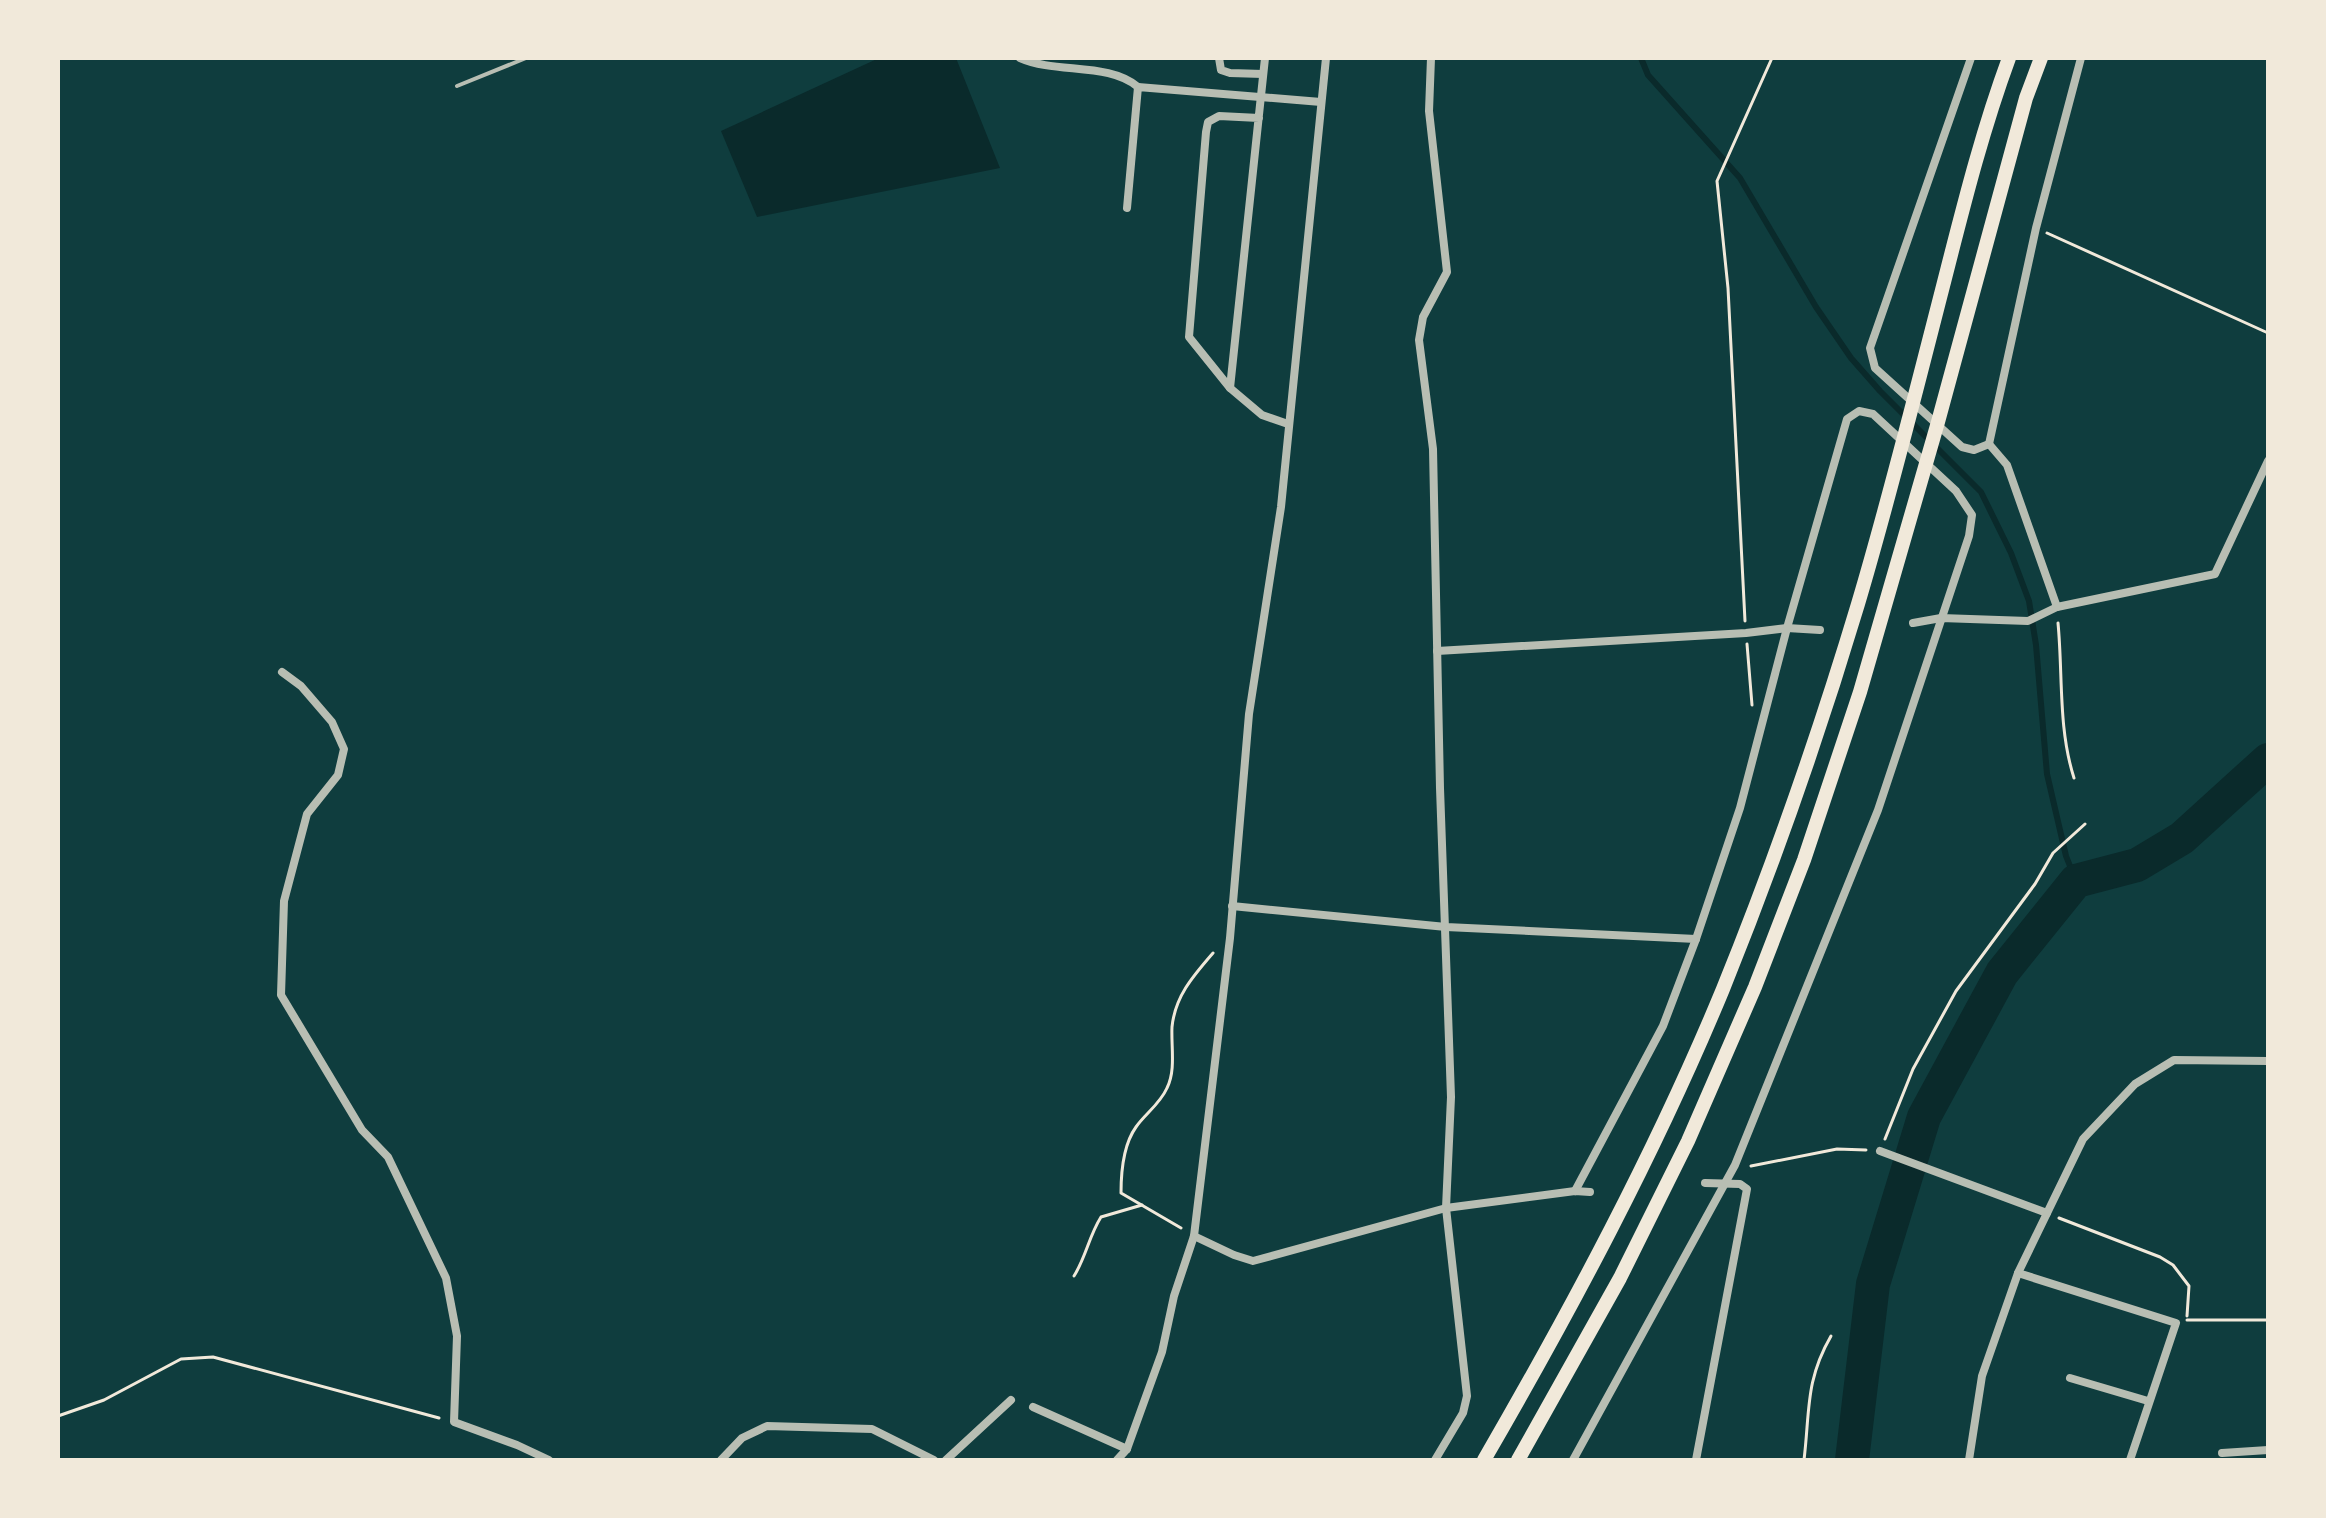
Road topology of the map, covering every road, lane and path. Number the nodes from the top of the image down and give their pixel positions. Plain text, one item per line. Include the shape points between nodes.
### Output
1 (526, 58) edge
2 (1020, 58) edge
3 (1219, 58) edge
4 (1265, 58) edge
5 (1326, 58) edge
6 (1431, 58) edge
7 (1772, 58) edge
8 (1971, 58) edge
9 (2009, 58) edge
10 (2041, 58) edge
11 (2081, 58) edge
12 (1263, 74) junction
13 (457, 86) dead end
14 (1138, 87) junction
15 (1261, 97) junction
16 (1321, 102) junction
17 (1259, 118) junction
18 (1127, 208) dead end
19 (2036, 228) junction
20 (2268, 333) edge
21 (1230, 388) junction
22 (1288, 424) junction
23 (1989, 444) junction
24 (2268, 461) edge
25 (2053, 608) junction
26 (1941, 618) junction
27 (1913, 623) dead end
28 (1787, 628) junction
29 (1820, 630) dead end
30 (1746, 633) junction
31 (1437, 651) junction
32 (282, 672) dead end
33 (1752, 709) dead end
34 (2074, 778) dead end
35 (2085, 824) dead end
36 (1232, 906) junction
37 (1446, 927) junction
38 (1230, 938) junction
39 (1696, 939) junction
40 (2268, 1061) edge
41 (1880, 1151) junction
42 (1735, 1165) junction
43 (1726, 1182) junction
44 (1705, 1183) dead end
45 (1575, 1191) junction
46 (1590, 1192) dead end
47 (1142, 1205) junction
48 (1446, 1208) junction
49 (2047, 1213) junction
50 (1194, 1236) junction
51 (2018, 1273) junction
52 (1074, 1276) dead end
53 (2186, 1320) junction
54 (2268, 1320) edge
55 (2176, 1323) junction
56 (1831, 1336) dead end
57 (2070, 1378) dead end
58 (1011, 1400) dead end
59 (2148, 1401) junction
60 (1033, 1407) dead end
61 (58, 1416) edge
62 (454, 1422) junction
63 (1127, 1449) junction
64 (2268, 1450) edge
65 (2222, 1453) dead end
66 (549, 1460) edge
67 (721, 1460) edge
68 (934, 1460) edge
69 (946, 1460) edge
70 (1117, 1460) edge
71 (1435, 1460) edge
72 (1484, 1460) edge
73 (1518, 1460) edge
74 (1573, 1460) edge
75 (1696, 1460) edge
76 (1804, 1460) edge
77 (1969, 1460) edge
78 (2130, 1460) edge

1 - 13 lane
2 - 14 street via 1126,76
3 - 12 street via 1221,70
4 - 12 street
5 - 16 street
6 - 31 street via 1429,111 1447,272 1423,317 1419,340 1433,449
7 - 30 path via 1717,181 1728,288
8 - 23 street via 1870,348 1875,368 1962,447 1974,450
9 - 72 highway via 1972,175 1901,450 1812,750 1772,863 1721,991 1629,1191
10 - 73 highway via 1860,692 1804,860 1688,1141 1620,1278
11 - 19 street
12 - 15 street
14 - 15 street
14 - 18 street
15 - 16 street
15 - 17 street
16 - 22 street
17 - 21 street
17 - 21 street via 1219,116 1208,122 1206,132 1189,337
19 - 20 path
19 - 23 street
21 - 22 street via 1262,415
22 - 36 street via 1281,507 1249,714
23 - 25 street via 2007,465
24 - 25 street via 2215,574
25 - 26 street via 2028,621
25 - 34 path via 2062,663 2062,722
26 - 27 street
26 - 28 street via 1972,515 1956,491 1873,414 1859,411 1847,419
26 - 42 street via 1878,810
28 - 29 street
28 - 30 street
28 - 39 street via 1740,808
30 - 31 street
30 - 33 path
31 - 37 street
32 - 62 street via 332,722 344,749 338,775 307,814 284,901 281,995 362,1130 388,1157 446,1278 457,1336
35 - 41 path via 2053,853 1956,991 1913,1069
36 - 37 street
36 - 38 street
37 - 39 street
37 - 48 street via 1451,1097
38 - 47 path via 1179,997 1167,1091 1135,1128 1125,1151 1121,1193
38 - 50 street
39 - 45 street via 1663,1026
40 - 49 street via 2174,1060 2135,1084 2083,1139
41 - 42 path via 1837,1149
41 - 49 street
42 - 43 street
43 - 44 street
43 - 74 street
43 - 75 street via 1747,1189
45 - 46 street
45 - 48 street
47 - 50 path
47 - 52 path via 1101,1217
48 - 50 street via 1253,1261
48 - 71 street via 1467,1396 1463,1413
49 - 51 street
49 - 53 path via 2173,1265 2189,1286
50 - 63 street via 1162,1352
51 - 55 street
51 - 77 street via 1982,1376
53 - 54 path
53 - 55 path
55 - 59 street
56 - 76 path via 1809,1391
57 - 59 street
58 - 69 street
59 - 78 street
60 - 63 street
61 - 62 path via 104,1400 181,1359 213,1357
62 - 66 street
63 - 70 street
64 - 65 street
67 - 68 street via 742,1438 767,1426 872,1429

